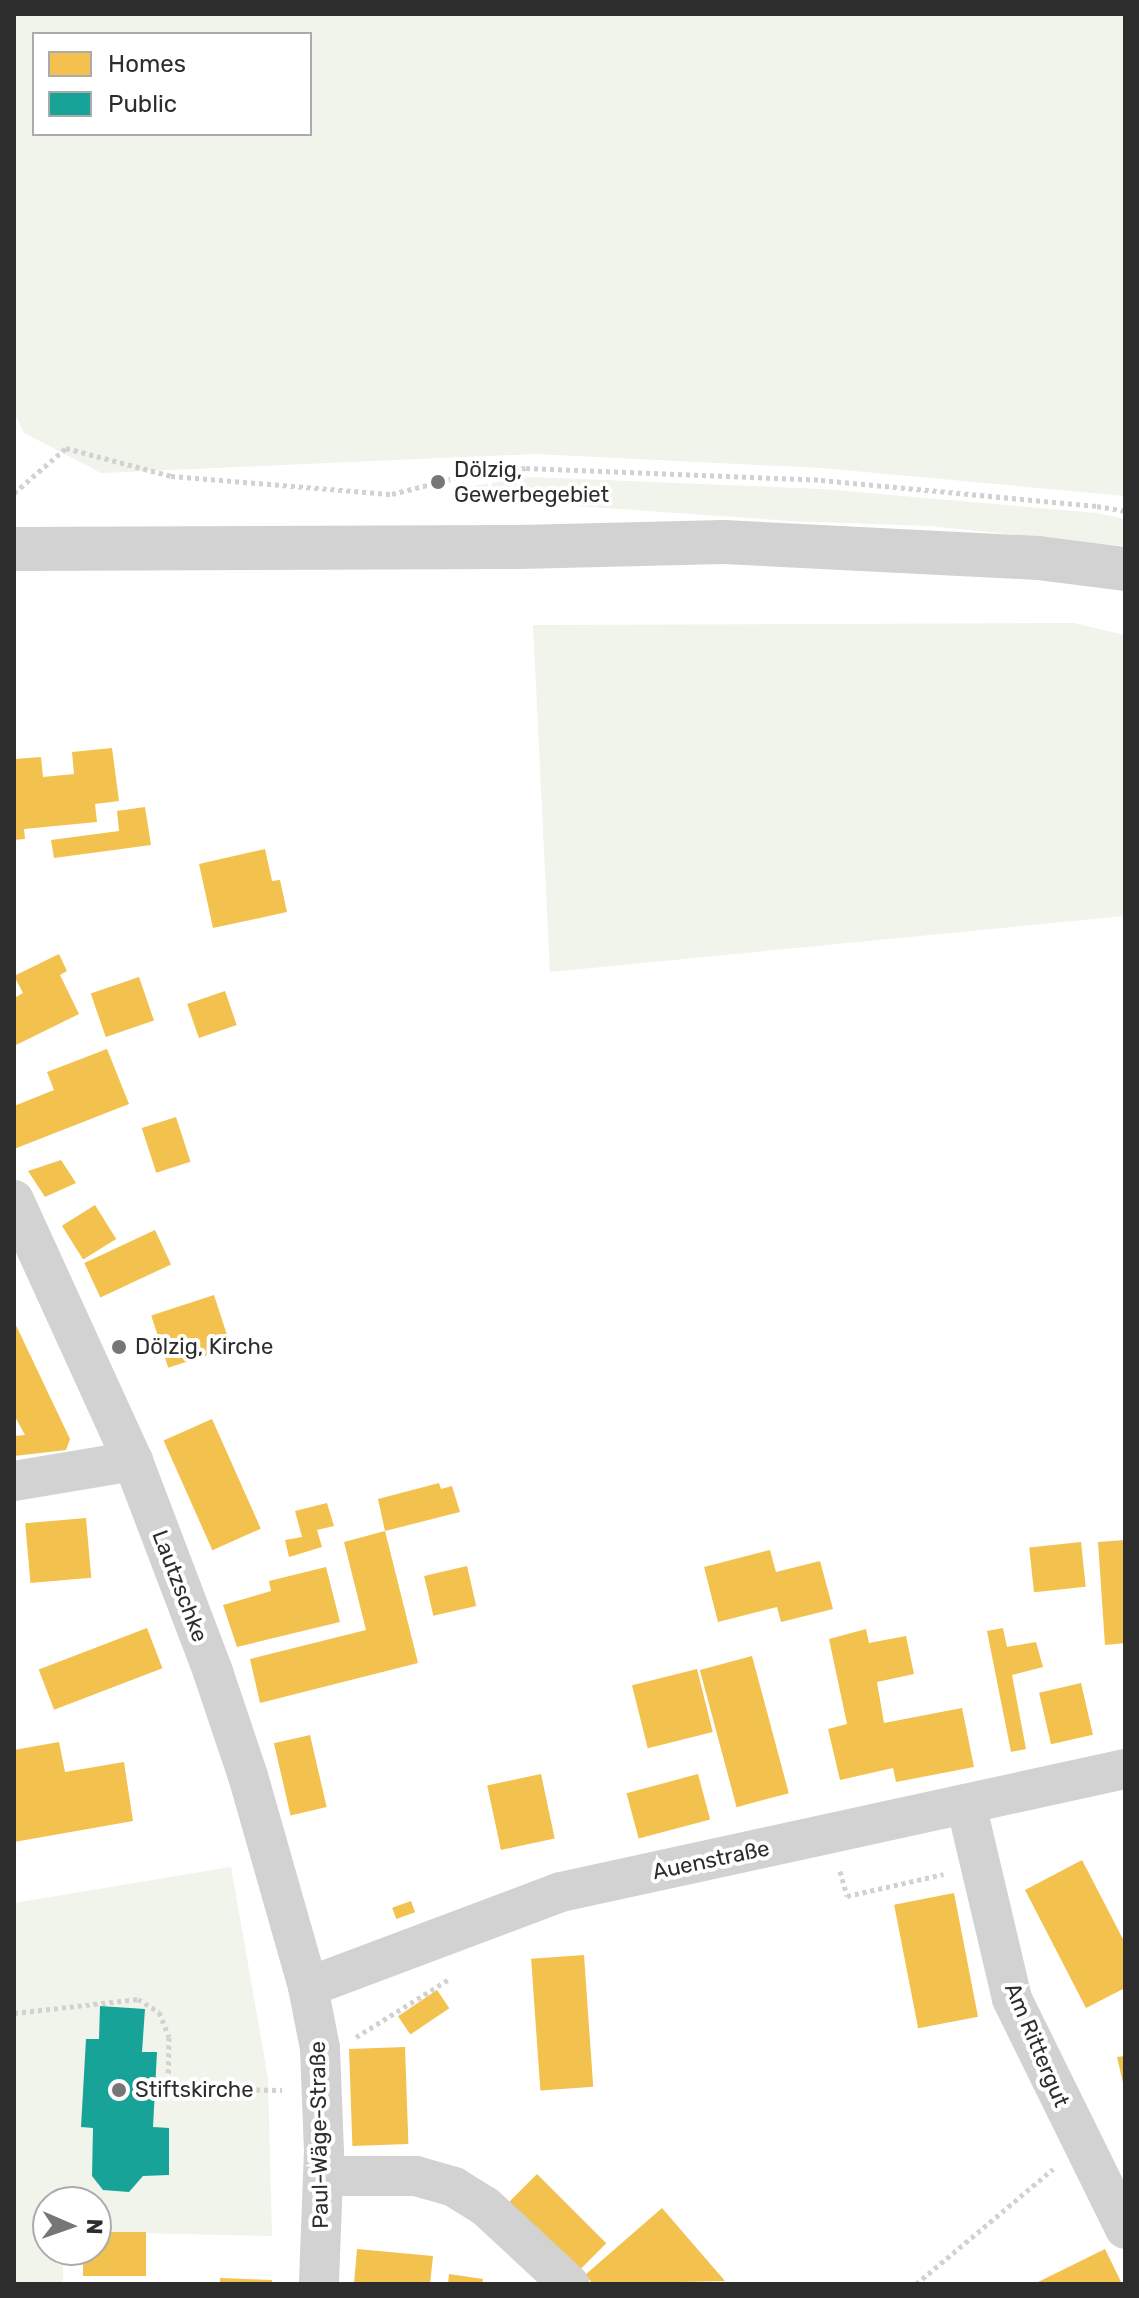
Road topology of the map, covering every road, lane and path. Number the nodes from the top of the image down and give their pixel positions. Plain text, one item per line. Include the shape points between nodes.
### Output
1 (14, 493) edge
2 (1125, 511) edge
3 (14, 549) edge
4 (1125, 569) edge
5 (14, 1200) edge
6 (133, 1461) junction
7 (14, 1481) edge
8 (1125, 1769) edge
9 (966, 1804) junction
10 (830, 1835) junction
11 (980, 1866) junction
12 (482, 1922) junction
13 (308, 1987) junction
14 (14, 2013) edge
15 (320, 2048) junction
16 (282, 2090) dead end
17 (1081, 2144) junction
18 (324, 2176) junction
19 (1125, 2229) edge
20 (319, 2284) edge
21 (569, 2284) edge
22 (916, 2284) edge

1 - 2 path via 66,448 171,476 392,494 466,475 526,468 821,480
3 - 4 street via 723,542 1038,558
5 - 6 street, Lautzschke
6 - 7 street
6 - 13 street, Lautzschke via 248,1776
8 - 9 street, Auenstraße
9 - 10 street, Auenstraße
9 - 11 street, Am Rittergut
10 - 11 path via 847,1896
10 - 12 street, Auenstraße via 561,1892
11 - 17 street, Am Rittergut via 1012,1999
12 - 13 street, Auenstraße
12 - 15 path via 449,1980 358,2036
13 - 15 street, Paul-Wäge-Straße
14 - 16 path via 138,1999 159,2012 169,2037 168,2088
15 - 18 street, Paul-Wäge-Straße
17 - 19 street, Am Rittergut
17 - 22 path
18 - 20 street, Paul-Wäge-Straße
18 - 21 street via 416,2176 454,2187 485,2206

